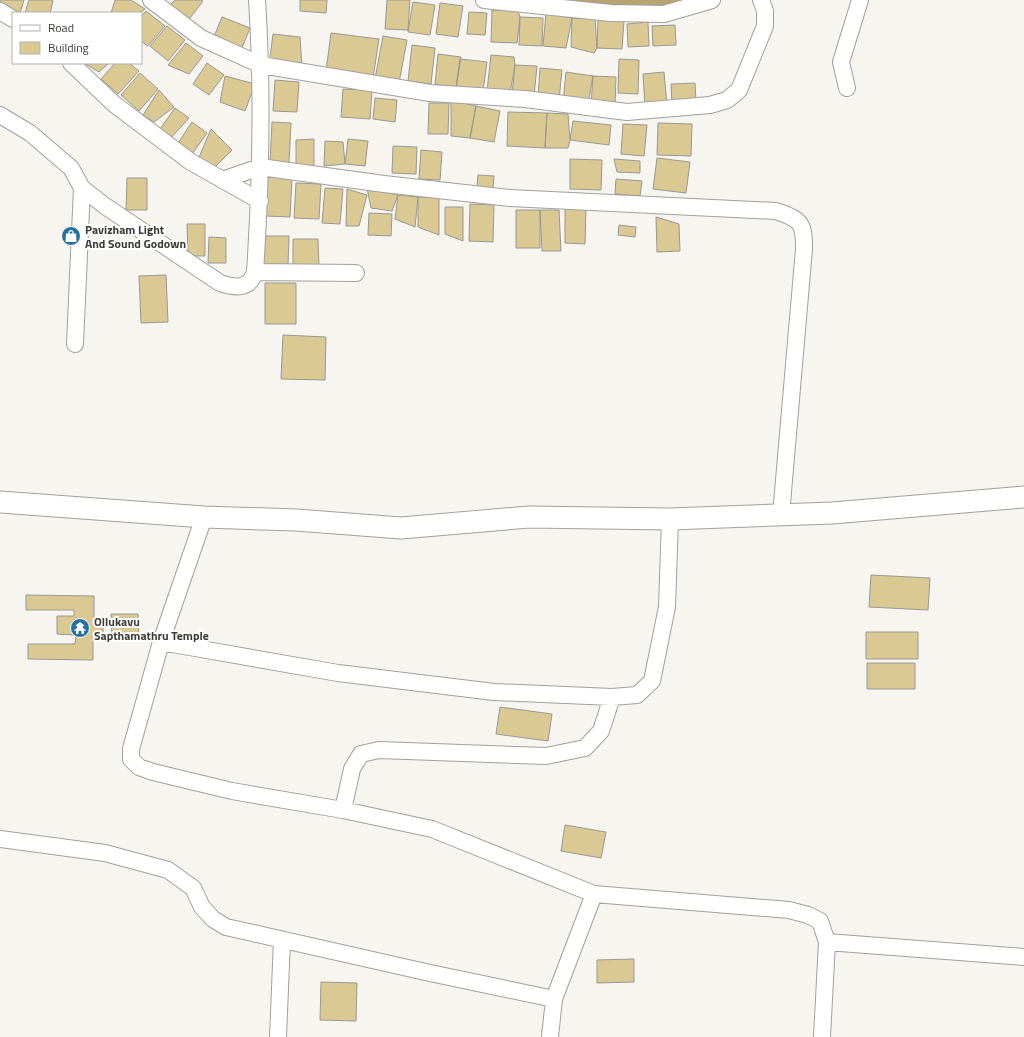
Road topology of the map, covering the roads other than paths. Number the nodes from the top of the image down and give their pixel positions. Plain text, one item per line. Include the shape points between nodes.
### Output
1 (151, 0) edge
2 (257, 0) edge
3 (484, 0) edge
4 (712, 0) edge
5 (760, 0) edge
6 (860, 0) edge
7 (535, 3) edge
8 (0, 11) edge
9 (12, 18) edge
10 (72, 64) edge
11 (261, 65) junction
12 (848, 88) dead end
13 (0, 115) edge
14 (260, 167) junction
15 (222, 180) junction
16 (82, 188) junction
17 (260, 201) junction
18 (255, 272) junction
19 (356, 273) dead end
20 (75, 344) dead end
21 (1024, 497) edge
22 (0, 502) edge
23 (782, 515) junction
24 (204, 517) junction
25 (670, 519) junction
26 (161, 642) junction
27 (612, 698) junction
28 (343, 810) junction
29 (0, 839) edge
30 (594, 894) junction
31 (282, 940) junction
32 (827, 942) junction
33 (1024, 957) edge
34 (554, 999) junction
35 (278, 1037) edge
36 (550, 1037) edge
37 (822, 1037) edge

1 - 11 street via 201,38
2 - 11 street
3 - 7 street
4 - 7 street via 664,14 610,13
5 - 11 street via 765,11 765,26 739,90 727,100 710,105 627,112 525,99 430,93
6 - 12 street via 842,62
8 - 9 street
10 - 15 street via 114,104 191,162
11 - 14 street
13 - 16 street via 30,133 71,168
14 - 15 street
14 - 17 street
14 - 23 street via 510,198 776,211 794,217 804,229 804,249
15 - 17 street
16 - 18 street via 220,283 233,287 243,286 253,279
16 - 20 street
17 - 18 street
18 - 19 street
21 - 23 street
22 - 24 street
23 - 25 street
24 - 25 street via 296,520 401,528 529,517
24 - 26 street
25 - 27 street via 667,607 652,681 637,695
26 - 27 street via 346,674 494,692
26 - 28 street via 131,749 131,759 139,767 232,791
27 - 28 street via 601,731 585,748 546,756 379,750 360,754 352,769
28 - 30 street via 432,829
29 - 31 street via 105,853 168,870 193,888 202,907 213,919 226,927
30 - 32 street via 789,910 808,914 820,921
30 - 34 street
31 - 34 street
31 - 35 street
32 - 33 street
32 - 37 street
34 - 36 street

